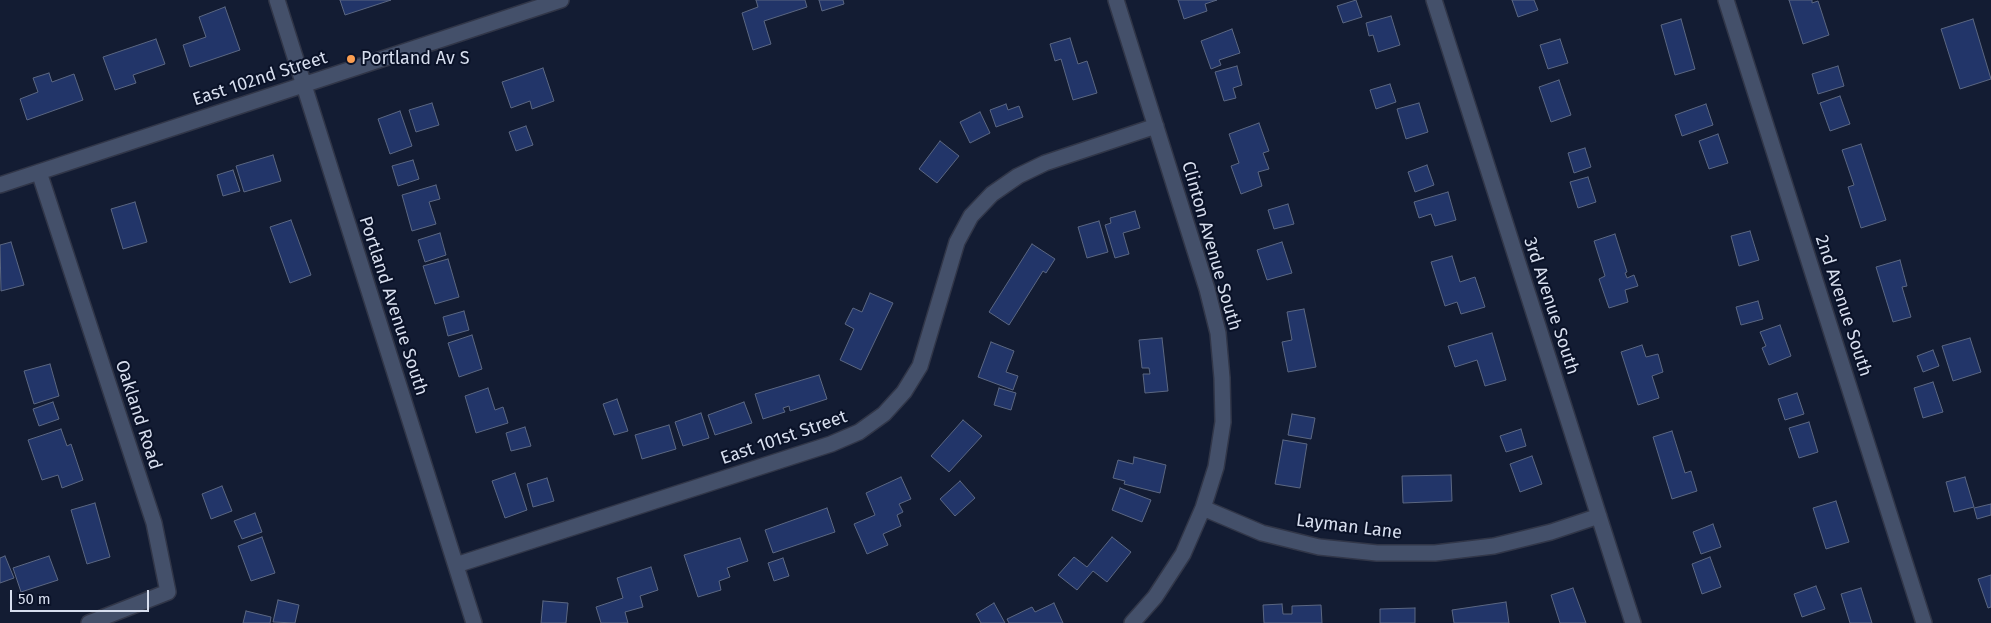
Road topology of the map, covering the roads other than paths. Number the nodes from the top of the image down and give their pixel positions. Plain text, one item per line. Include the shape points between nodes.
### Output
1 (276, 0) edge
2 (561, 0) edge
3 (1116, 0) edge
4 (1434, 0) edge
5 (1726, 0) edge
6 (303, 84) junction
7 (1156, 126) junction
8 (39, 172) junction
9 (0, 185) edge
10 (1203, 508) junction
11 (1599, 516) junction
12 (456, 565) junction
13 (89, 623) edge
14 (474, 623) edge
15 (1132, 623) edge
16 (1633, 623) edge
17 (1924, 623) edge

1 - 6 street, Portland Avenue South
2 - 6 street, East 102nd Street
3 - 7 street, Clinton Avenue South
4 - 11 street, 3rd Avenue South
5 - 17 street, 2nd Avenue South
6 - 8 street, East 102nd Street
6 - 12 street, Portland Avenue South
7 - 10 street, Clinton Avenue South via 1218,333 1222,422 1216,467
7 - 12 street, East 101st Street via 1045,163 992,194 971,216 957,242 920,366 904,392 884,414 859,432 822,447
8 - 9 street, East 102nd Street
8 - 13 street, Oakland Road via 154,523 168,592
10 - 11 street, Layman Lane via 1262,533 1319,547 1377,554 1435,553 1494,546
10 - 15 street via 1183,554 1155,597
11 - 16 street, 3rd Avenue South
12 - 14 street, Portland Avenue South

